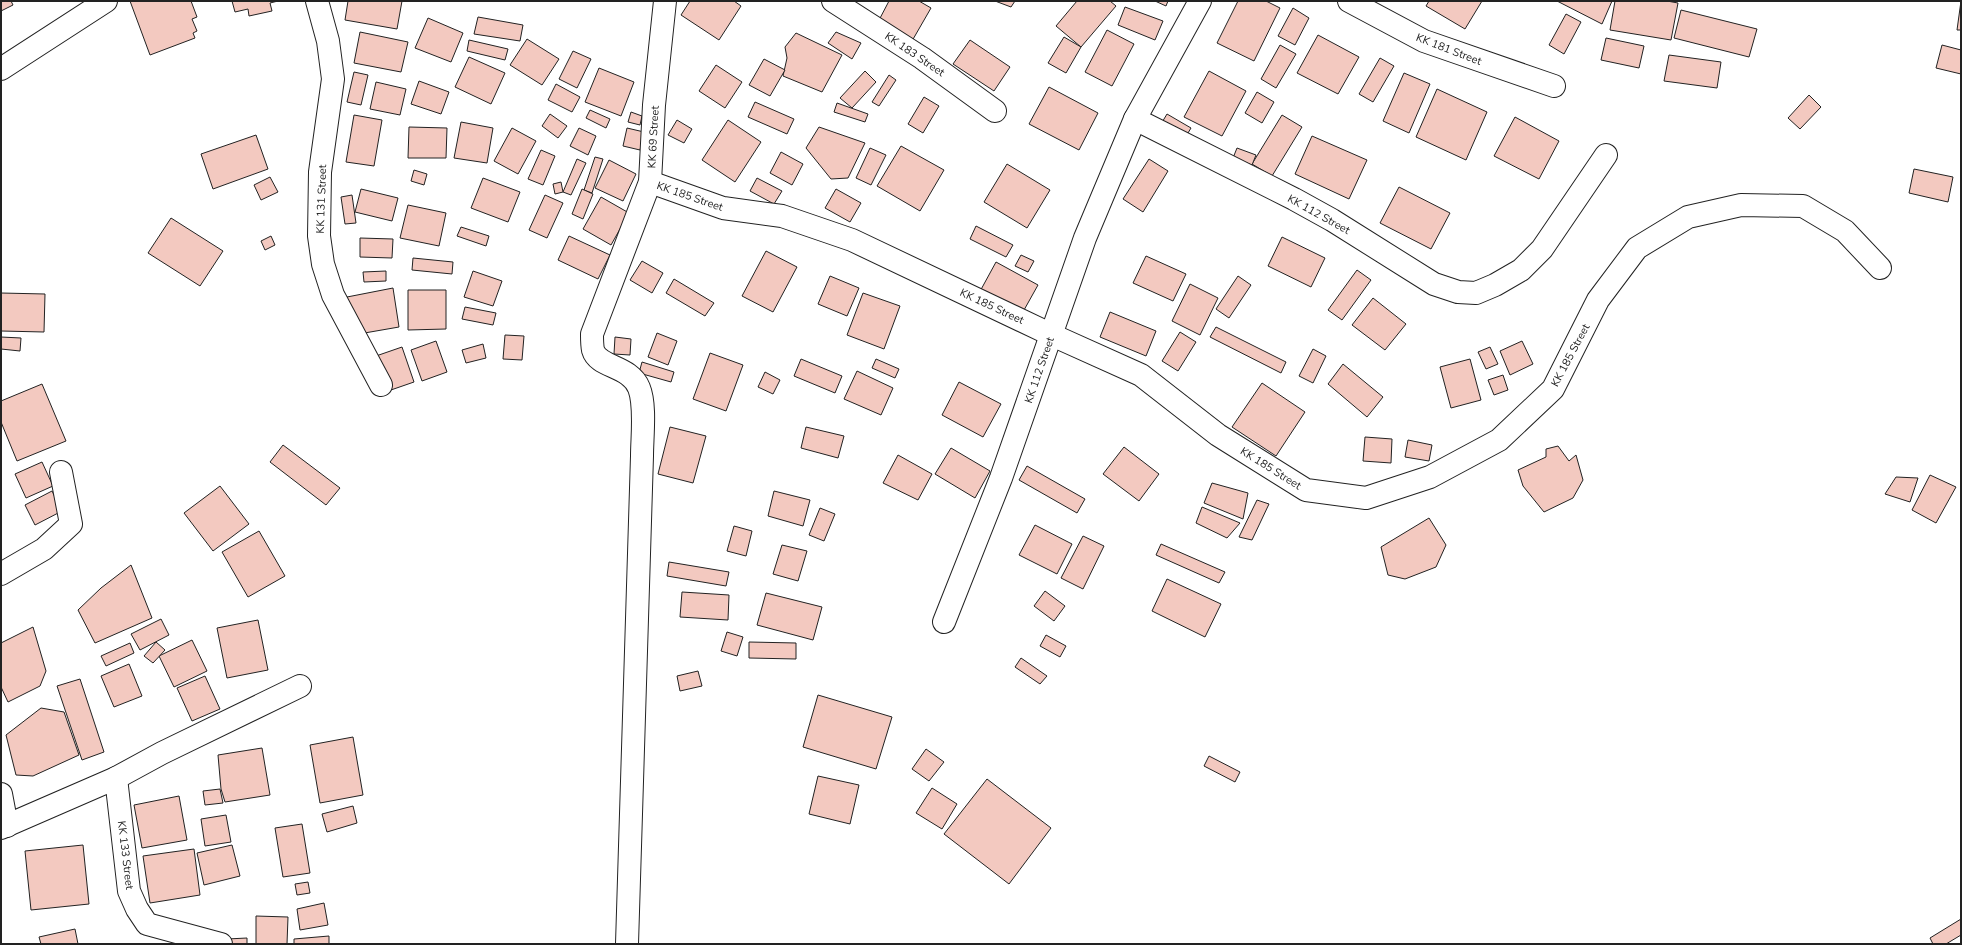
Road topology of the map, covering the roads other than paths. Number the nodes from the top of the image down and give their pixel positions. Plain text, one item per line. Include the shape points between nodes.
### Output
1 (317, 1) edge
2 (665, 1) edge
3 (833, 1) edge
4 (1200, 1) edge
5 (1349, 1) edge
6 (101, 2) edge
7 (1, 69) edge
8 (1554, 86) dead end
9 (995, 111) dead end
10 (1135, 119) junction
11 (1606, 155) dead end
12 (650, 182) junction
13 (1880, 268) dead end
14 (1052, 335) junction
15 (380, 385) dead end
16 (61, 472) dead end
17 (1, 574) edge
18 (944, 622) dead end
19 (300, 686) dead end
20 (116, 778) junction
21 (1, 794) edge
22 (4, 827) edge
23 (221, 944) edge
24 (627, 944) edge

1 - 15 street, KK 131 Street via 328,41 333,79 320,172 319,236 323,264 333,295
2 - 12 street, KK 69 Street via 654,105
3 - 9 street, KK 183 Street via 922,58
4 - 10 street, KK 112 Street
5 - 8 street, KK 181 Street via 1424,41
6 - 7 street
10 - 11 street, KK 112 Street via 1332,220 1434,284 1458,292 1476,293 1521,270 1542,249
10 - 14 street, KK 112 Street via 1085,238
12 - 14 street, KK 185 Street via 723,208 782,216 852,240
12 - 24 street, KK 69 Street via 592,334 593,351 602,361 627,372 639,387 642,406
13 - 14 street, KK 185 Street via 1845,231 1803,206 1741,204 1688,217 1636,248 1598,300 1553,389 1499,440 1430,477 1366,498 1306,490 1218,435 1141,375
14 - 18 street, KK 112 Street via 1001,478
16 - 17 street via 71,524 44,549
19 - 20 street
20 - 22 street
20 - 23 street, KK 133 Street via 129,891 137,909 148,924
21 - 22 street

